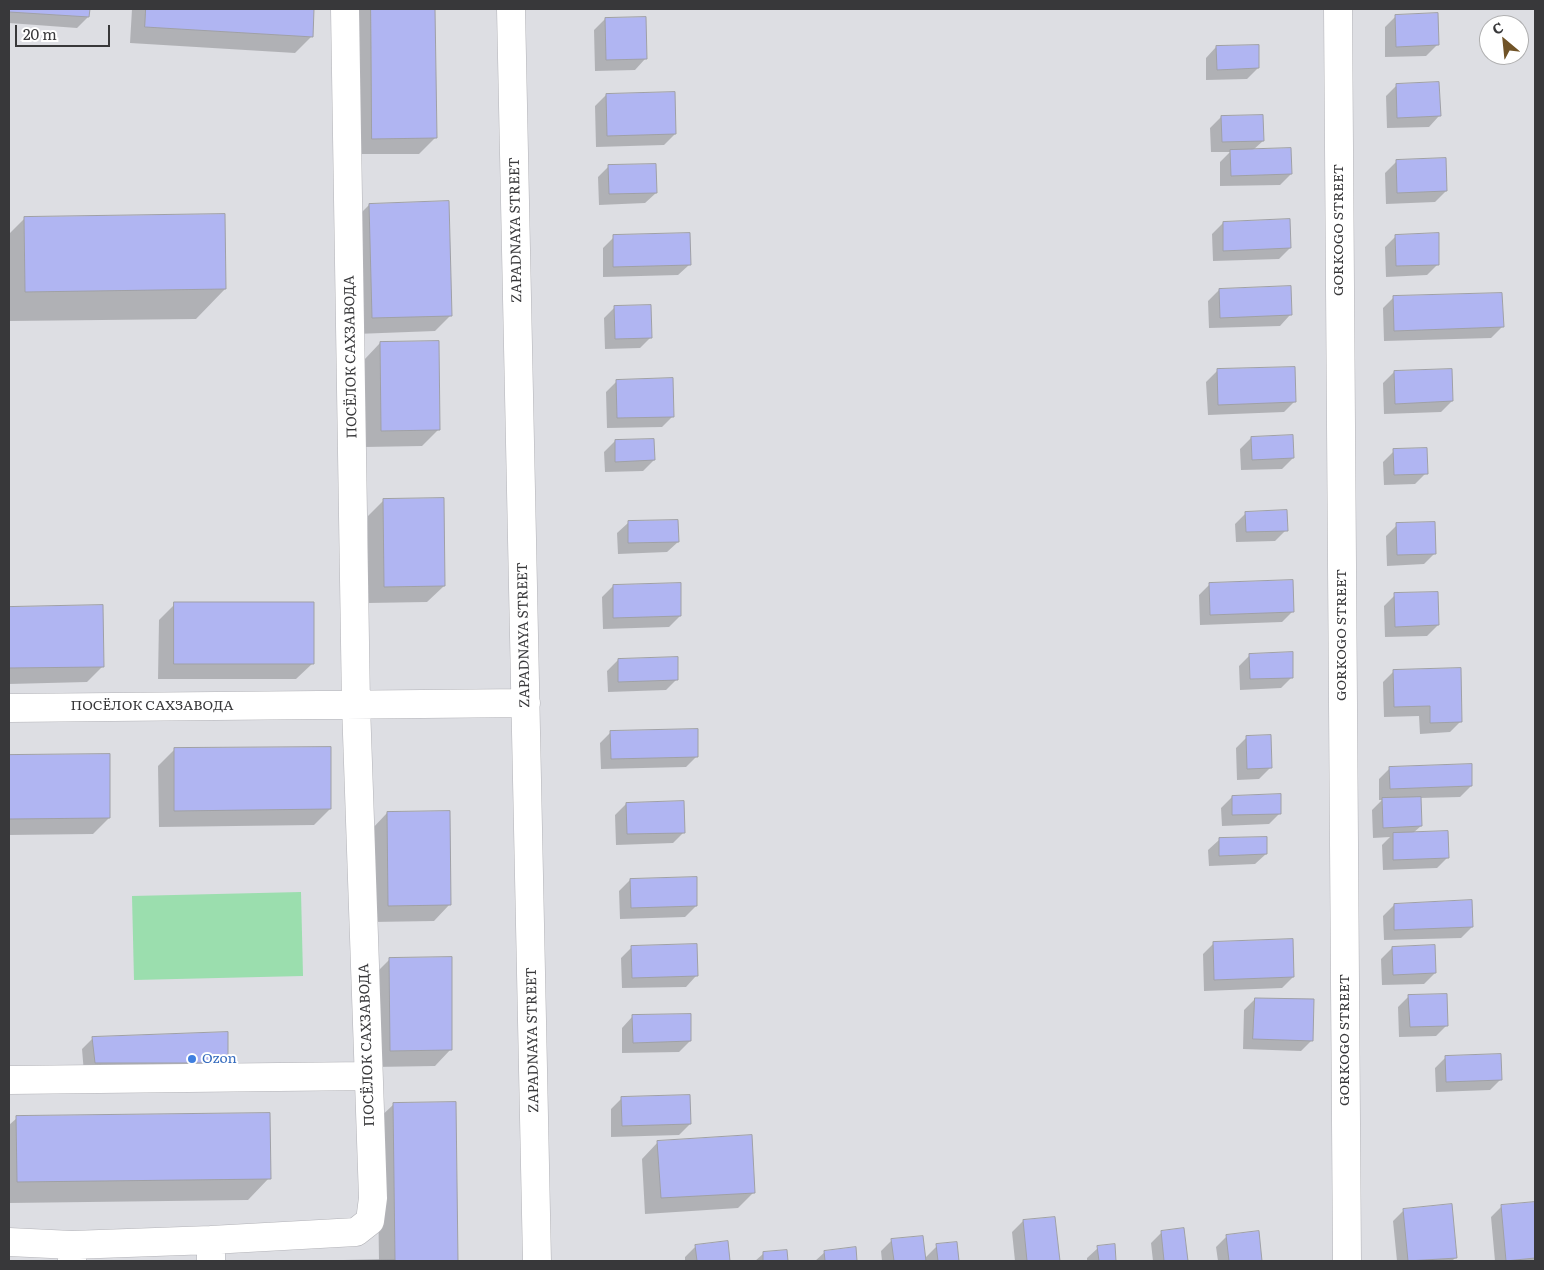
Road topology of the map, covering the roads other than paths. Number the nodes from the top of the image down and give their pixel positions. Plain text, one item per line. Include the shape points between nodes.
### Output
1 (345, 9) edge
2 (511, 9) edge
3 (1338, 9) edge
4 (526, 703) junction
5 (356, 705) junction
6 (9, 708) edge
7 (368, 1076) junction
8 (9, 1080) edge
9 (9, 1242) edge
10 (211, 1250) edge
11 (72, 1253) edge
12 (537, 1261) edge
13 (1346, 1261) edge

1 - 5 street, ПОСЁЛОК САХЗАВОДА
2 - 4 street, ZAPADNAYA STREET
3 - 13 street, GORKOGO STREET
4 - 5 street, ПОСЁЛОК САХЗАВОДА
4 - 12 street, ZAPADNAYA STREET
5 - 6 street, ПОСЁЛОК САХЗАВОДА
5 - 7 street, ПОСЁЛОК САХЗАВОДА
7 - 8 street
7 - 10 street, ПОСЁЛОК САХЗАВОДА via 373,1198 370,1221 356,1232
9 - 11 street, ПОСЁЛОК САХЗАВОДА
10 - 11 street, ПОСЁЛОК САХЗАВОДА

